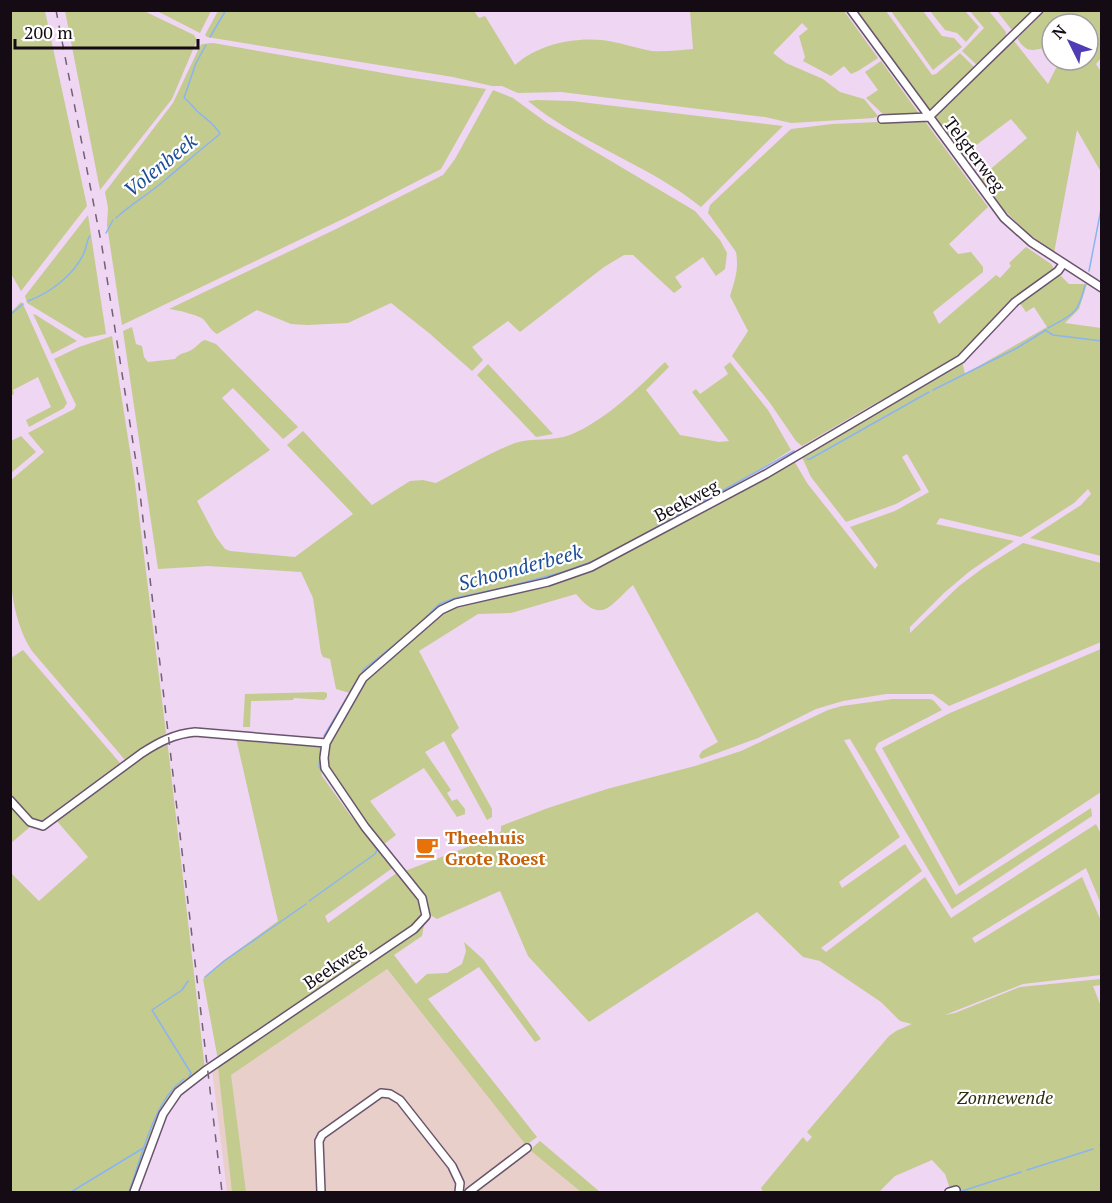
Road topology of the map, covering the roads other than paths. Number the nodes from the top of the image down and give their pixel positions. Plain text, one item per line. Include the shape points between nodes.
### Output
1 (851, 10) edge
2 (1039, 10) edge
3 (929, 117) junction
4 (882, 118) dead end
5 (1064, 264) junction
6 (1101, 288) edge
7 (326, 743) junction
8 (10, 800) edge
9 (527, 1148) dead end
10 (134, 1192) edge
11 (321, 1192) edge
12 (459, 1192) edge
13 (469, 1192) edge

1 - 3 street, Telgterweg
2 - 3 street
3 - 4 street
3 - 5 street, Telgterweg via 1004,218 1030,242
5 - 6 street, Telgterweg
5 - 7 street, Beekweg via 1015,302 961,359 766,474 591,567 441,610 368,672
7 - 8 street via 182,733 158,742 43,826 30,822
7 - 10 street, Beekweg via 324,758 329,776 422,898 426,916 414,929 178,1092 163,1114
9 - 13 street
11 - 12 street via 322,1135 381,1093 400,1100 452,1166 460,1183

